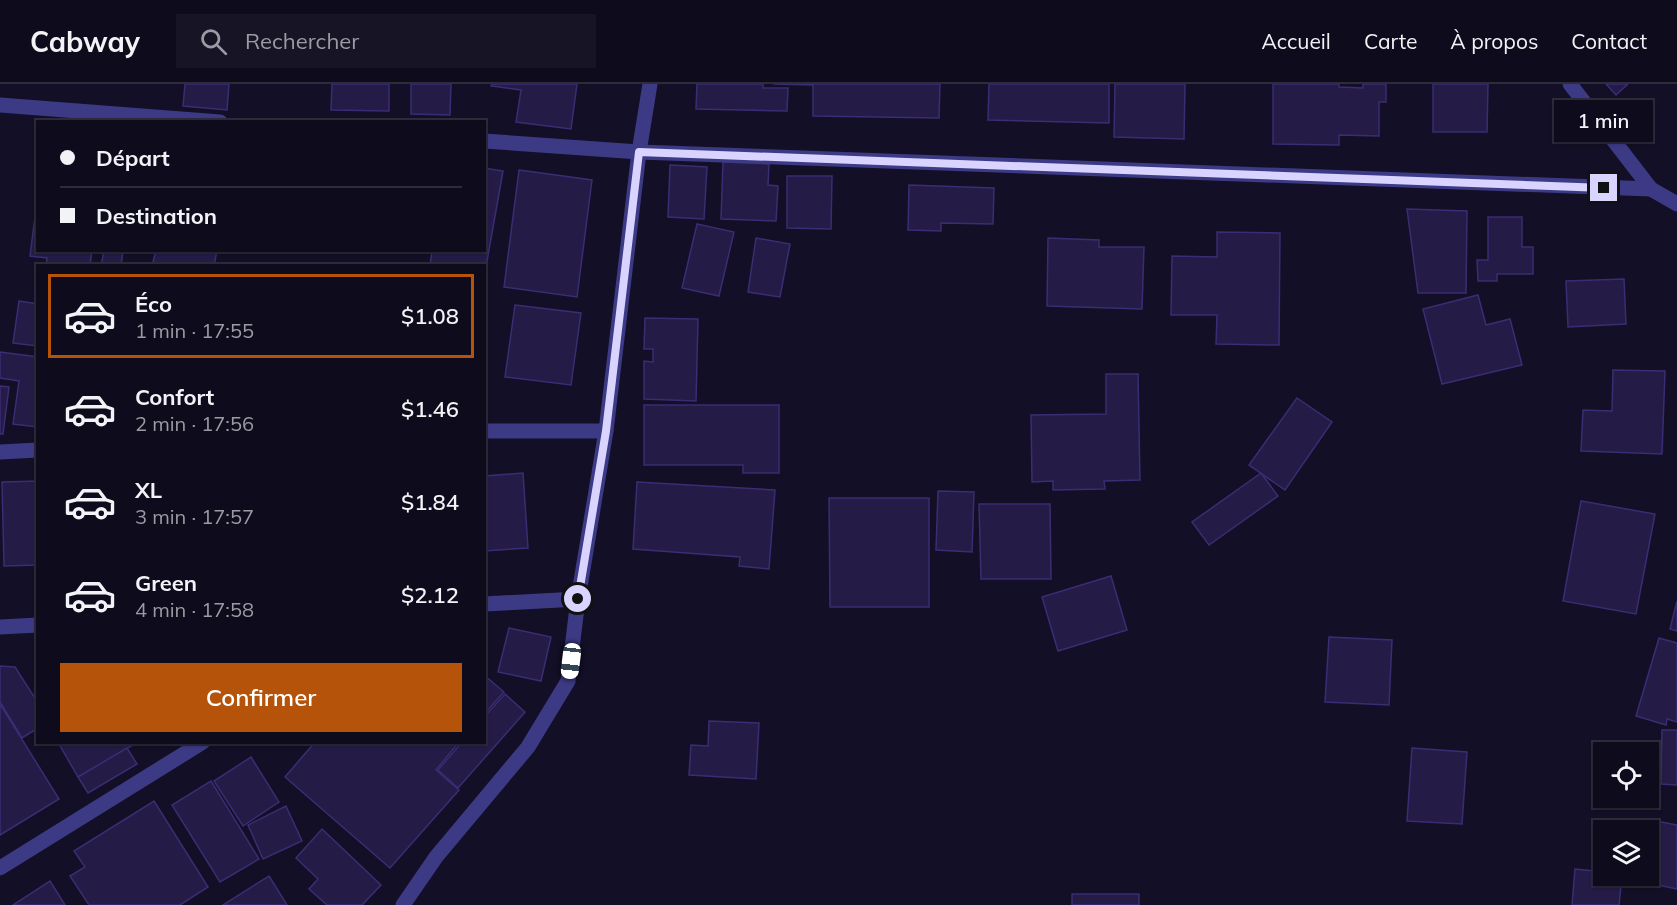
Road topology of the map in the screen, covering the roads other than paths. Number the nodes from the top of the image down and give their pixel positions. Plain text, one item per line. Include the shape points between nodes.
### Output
1 (650, 84) edge
2 (1570, 84) edge
3 (0, 105) edge
4 (194, 120) edge
5 (486, 141) edge
6 (639, 152) junction
7 (1651, 189) junction
8 (1677, 204) edge
9 (486, 431) edge
10 (606, 431) junction
11 (36, 450) edge
12 (0, 453) edge
13 (578, 599) junction
14 (486, 604) edge
15 (36, 625) edge
16 (0, 627) edge
17 (200, 744) edge
18 (0, 868) edge
19 (403, 905) edge

1 - 6 street
2 - 7 street
3 - 4 street
5 - 6 street
6 - 7 street
6 - 10 street
7 - 8 street
9 - 10 street
10 - 13 street
11 - 12 street
13 - 14 street
13 - 19 street via 568,681 528,747 436,857
15 - 16 street
17 - 18 street

